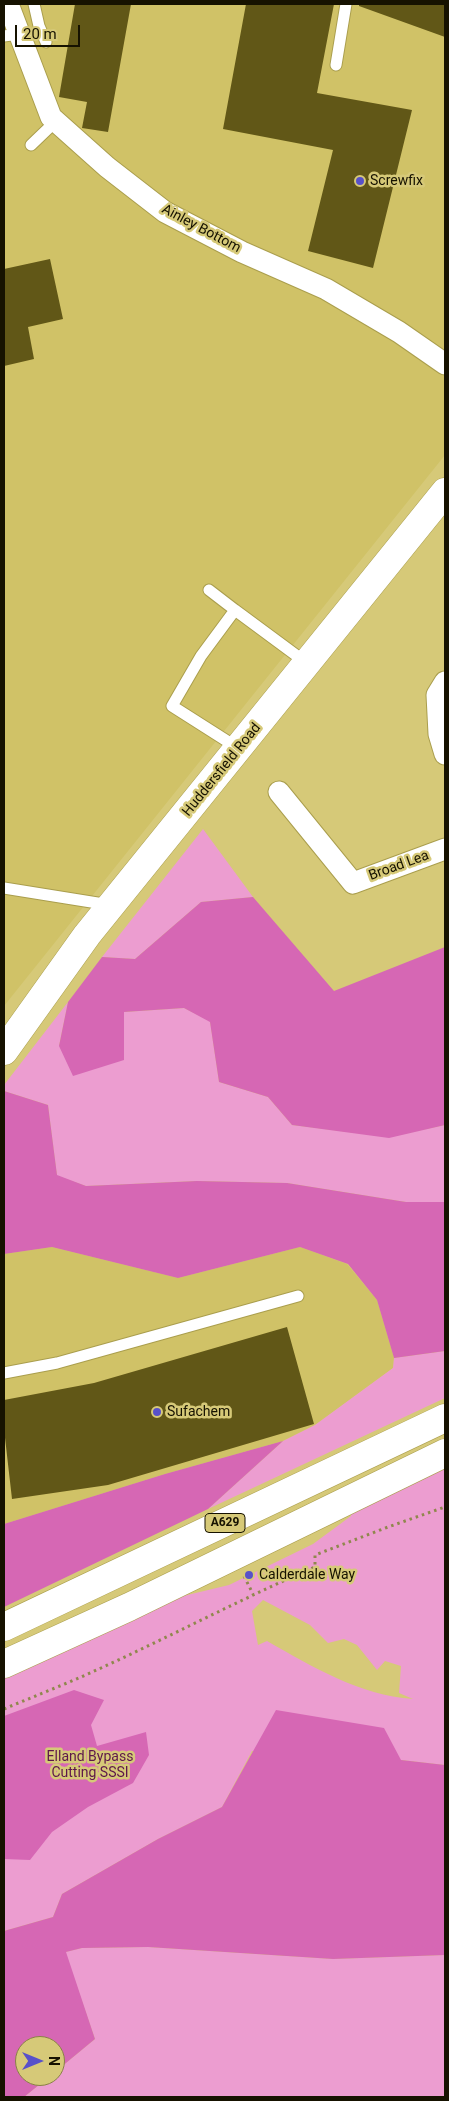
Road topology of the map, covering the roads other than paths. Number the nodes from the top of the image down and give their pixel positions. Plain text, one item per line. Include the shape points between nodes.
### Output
1 (14, 4) edge
2 (34, 4) edge
3 (346, 4) edge
4 (11, 35) edge
5 (46, 42) dead end
6 (336, 64) dead end
7 (56, 121) junction
8 (32, 145) dead end
9 (445, 364) edge
10 (443, 498) edge
11 (209, 590) dead end
12 (235, 610) junction
13 (308, 664) junction
14 (445, 682) edge
15 (240, 748) junction
16 (445, 754) edge
17 (279, 792) dead end
18 (445, 848) edge
19 (4, 888) edge
20 (112, 906) junction
21 (4, 1051) edge
22 (298, 1296) dead end
23 (4, 1373) edge
24 (445, 1418) edge
25 (445, 1453) edge
26 (4, 1627) edge
27 (4, 1664) edge

1 - 4 street, Ainley Bottom
2 - 5 lane
3 - 6 lane
4 - 7 street, Ainley Bottom via 51,117
7 - 8 lane
7 - 9 street, Ainley Bottom via 107,167 165,212 242,252 326,289 400,332
10 - 13 main road, Huddersfield Road
11 - 12 lane
12 - 13 lane
12 - 15 lane via 201,656 172,706
13 - 15 main road, Huddersfield Road
14 - 16 street via 438,696 438,734
15 - 20 main road, Huddersfield Road
17 - 18 street, Broad Lea via 353,883
19 - 20 lane
20 - 21 main road, Huddersfield Road via 87,935
22 - 23 lane via 57,1363
24 - 26 main road, A629
25 - 27 main road, A629 via 129,1607

